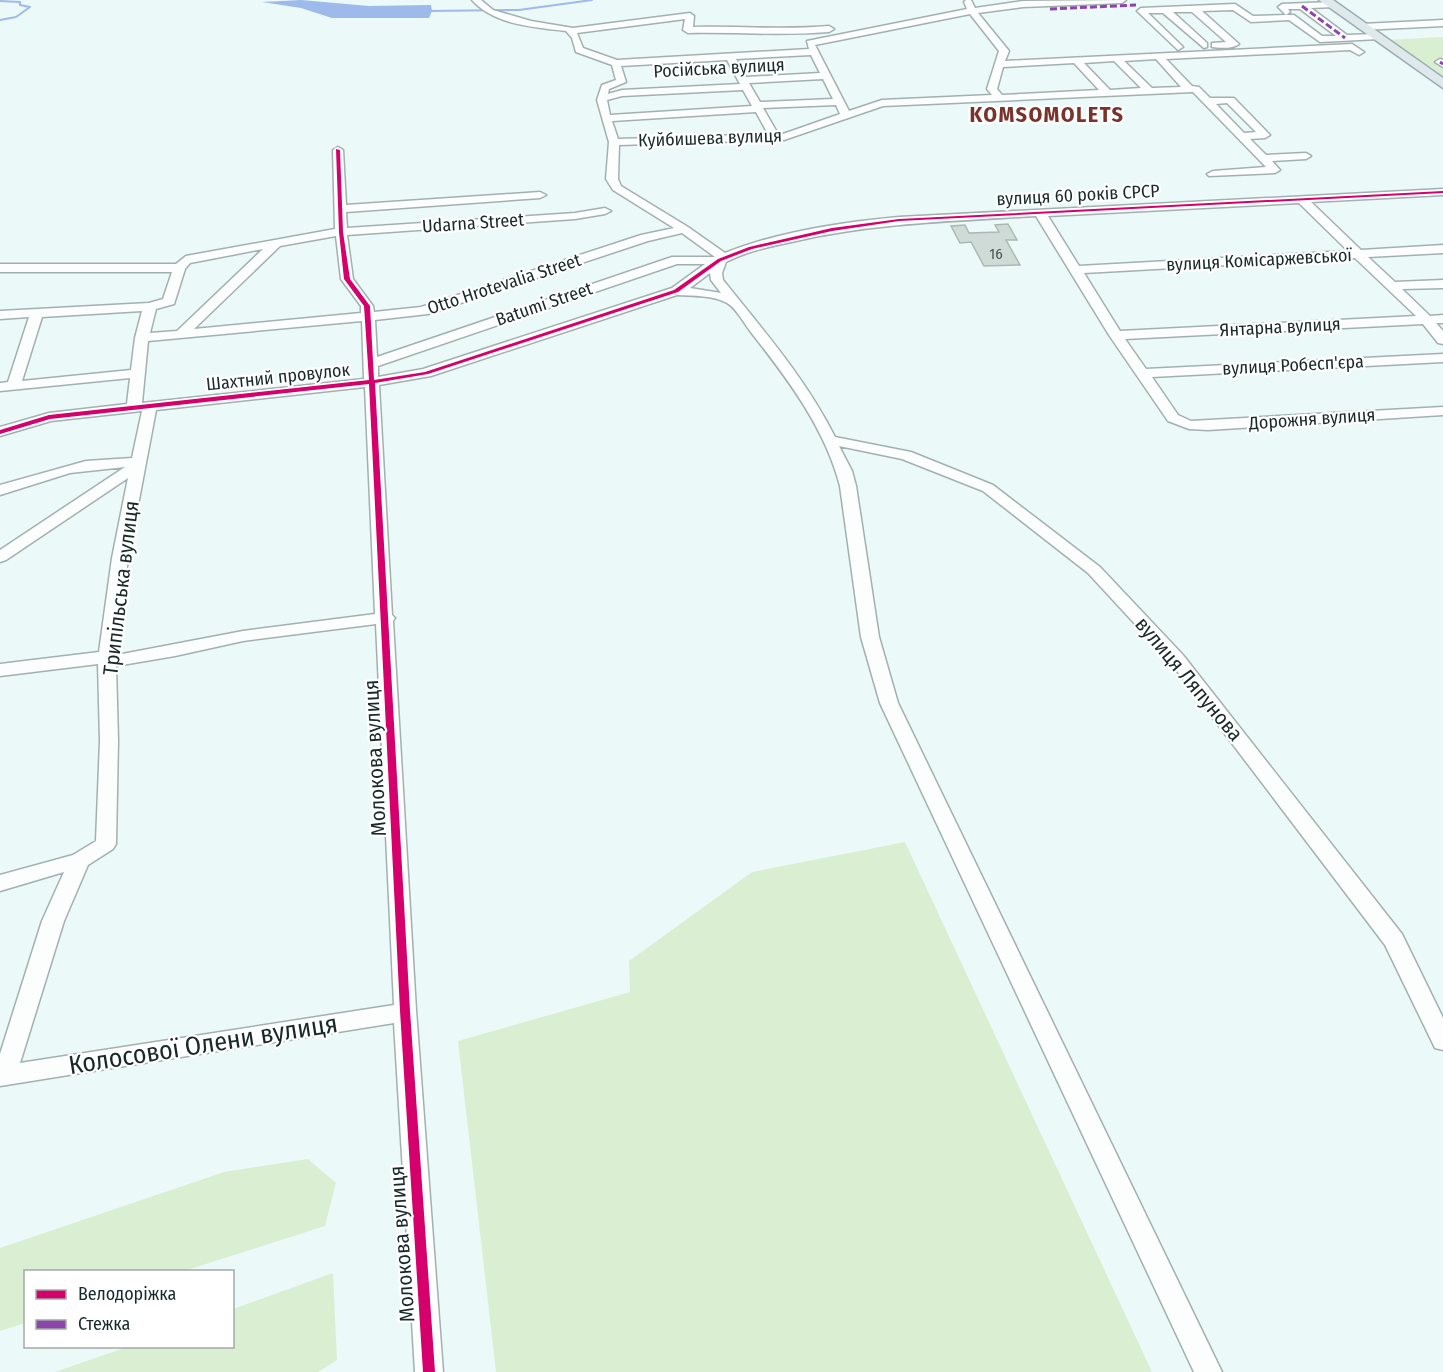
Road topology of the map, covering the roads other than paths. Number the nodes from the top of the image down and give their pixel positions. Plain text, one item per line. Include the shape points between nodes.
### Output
1 (476, 0) edge
2 (967, 0) edge
3 (1122, 0) edge
4 (1021, 2) edge
5 (1328, 2) edge
6 (1137, 5) edge
7 (1302, 6) junction
8 (1050, 9) dead end
9 (1194, 9) junction
10 (1165, 10) junction
11 (972, 11) junction
12 (1292, 17) junction
13 (1443, 23) edge
14 (1362, 27) junction
15 (885, 28) junction
16 (571, 31) junction
17 (1376, 37) junction
18 (1345, 38) junction
19 (1204, 45) junction
20 (1178, 46) junction
21 (814, 52) junction
22 (1359, 52) dead end
23 (1170, 56) junction
24 (1158, 57) junction
25 (1116, 58) junction
26 (1076, 60) junction
27 (733, 62) junction
28 (1000, 64) junction
29 (767, 66) dead end
30 (617, 68) junction
31 (826, 76) junction
32 (745, 84) junction
33 (1443, 84) edge
34 (1193, 89) junction
35 (1149, 91) junction
36 (1107, 93) junction
37 (603, 98) junction
38 (999, 98) junction
39 (1208, 101) junction
40 (839, 102) junction
41 (758, 107) junction
42 (845, 114) junction
43 (606, 118) junction
44 (1242, 136) junction
45 (775, 138) junction
46 (614, 142) junction
47 (338, 150) dead end
48 (1306, 156) dead end
49 (1263, 158) junction
50 (1213, 174) dead end
51 (1443, 192) edge
52 (540, 195) dead end
53 (1300, 198) junction
54 (340, 209) junction
55 (605, 211) dead end
56 (1040, 213) junction
57 (684, 229) junction
58 (341, 232) junction
59 (276, 243) junction
60 (1443, 249) edge
61 (1360, 255) junction
62 (722, 260) junction
63 (0, 268) edge
64 (179, 268) junction
65 (1076, 270) junction
66 (1443, 284) edge
67 (1392, 286) junction
68 (676, 291) junction
69 (732, 300) junction
70 (150, 307) junction
71 (37, 313) junction
72 (0, 315) edge
73 (369, 315) junction
74 (1426, 319) junction
75 (1443, 319) edge
76 (180, 334) junction
77 (1116, 334) junction
78 (142, 338) junction
79 (1443, 340) edge
80 (1443, 358) edge
81 (372, 363) junction
82 (139, 373) junction
83 (1143, 373) junction
84 (373, 382) junction
85 (7, 386) edge
86 (142, 406) junction
87 (1443, 411) edge
88 (0, 432) edge
89 (830, 440) junction
90 (138, 464) junction
91 (0, 490) edge
92 (0, 557) edge
93 (386, 618) junction
94 (108, 659) junction
95 (0, 670) edge
96 (80, 860) junction
97 (0, 884) edge
98 (406, 1012) junction
99 (1443, 1041) edge
100 (3, 1076) edge
101 (429, 1372) edge
102 (1208, 1372) edge

1 - 16 street via 490,12
2 - 11 street
3 - 4 street
4 - 11 street
5 - 7 street
5 - 14 main road
6 - 8 street
6 - 10 street
6 - 20 street
7 - 12 street via 1282,7
7 - 18 street
9 - 10 street
9 - 12 street via 1235,6 1251,19
9 - 19 street via 1234,44
10 - 19 street
11 - 15 street
11 - 28 street via 1004,51
12 - 18 street via 1317,38
13 - 14 street
14 - 17 main road
15 - 16 street via 860,26 796,32 688,30 690,16
15 - 21 street via 810,43
16 - 30 street via 579,50
17 - 18 street
17 - 33 main road
19 - 20 street
20 - 23 street via 1160,48
21 - 27 street
21 - 31 street via 814,63
22 - 23 street via 1352,47
23 - 24 street
24 - 25 street
24 - 34 street
25 - 26 street
25 - 35 street
26 - 28 street
26 - 36 street
27 - 29 street, Російська вулиця
27 - 30 street
27 - 32 street
28 - 38 street via 992,90
30 - 37 street via 621,82 605,87
31 - 32 street
31 - 40 street
32 - 37 street via 622,93
32 - 41 street
34 - 35 street, Куйбишева вулиця
34 - 39 street
35 - 36 street, Куйбишева вулиця
36 - 38 street, Куйбишева вулиця
37 - 43 street, Куйбишева вулиця
38 - 42 street, Куйбишева вулиця via 882,103
39 - 44 street
39 - 44 street via 1230,100 1265,135
40 - 41 street
40 - 42 street
41 - 43 street
41 - 45 street
42 - 45 street, Куйбишева вулиця
43 - 46 street, Куйбишева вулиця
44 - 49 street
45 - 46 street, Куйбишева вулиця
46 - 57 street, Куйбишева вулиця via 612,179 617,188
47 - 54 street, Молокова вулиця
48 - 49 street
49 - 50 street via 1275,170
51 - 53 street, вулиця 60 років СРСР
52 - 54 street, Udarna Street
53 - 56 street, вулиця 60 років СРСР
53 - 61 street
54 - 58 street, Молокова вулиця
55 - 58 street, Udarna Street
56 - 62 street, вулиця 60 років СРСР via 862,224 755,247
56 - 65 street
57 - 62 street
57 - 73 street, Otto Hrotevalia Street via 645,238 440,307
58 - 59 street, Udarna Street
58 - 73 street, Молокова вулиця via 346,279 368,306
59 - 64 street, Udarna Street via 186,260
59 - 76 street
60 - 61 street, вулиця Комісаржевської
61 - 65 street, вулиця Комісаржевської
61 - 67 street
62 - 68 street, Шахтний провулок
62 - 69 street via 717,280
62 - 81 street, Batumi Street via 667,262
63 - 64 street
64 - 70 street via 169,301
65 - 77 street
66 - 67 street
67 - 74 street
68 - 69 street via 703,292
68 - 84 street, Шахтний провулок via 444,368
69 - 89 street via 786,368
70 - 71 street
70 - 78 street, Трипільська вулиця
71 - 72 street
71 - 85 street
73 - 76 street, Otto Hrotevalia Street
73 - 81 street, Молокова вулиця
74 - 75 street, Янтарна вулиця
74 - 77 street, Янтарна вулиця
74 - 79 street
76 - 78 street, Otto Hrotevalia Street
77 - 83 street
78 - 82 street, Трипільська вулиця
80 - 83 street, вулиця Робесп'єра
81 - 84 street, Молокова вулиця
82 - 85 street
82 - 86 street, Трипільська вулиця
83 - 87 street, Дорожня вулиця via 1173,418 1181,423 1208,426
84 - 86 street, Шахтний провулок
84 - 93 street, Молокова вулиця
86 - 88 street, Шахтний провулок via 49,417
86 - 90 street, Трипільська вулиця
89 - 99 street, вулиця Ляпунова via 906,455 988,488 1094,570 1177,659 1394,940
89 - 102 street via 848,486 870,638 889,703
90 - 91 street via 116,461 58,472
90 - 92 street
90 - 94 street, Трипільська вулиця via 120,558
93 - 94 street via 243,636 175,651
93 - 98 street, Молокова вулиця
94 - 95 street
94 - 96 street, Трипільська вулиця via 106,844
96 - 97 street
96 - 100 street via 53,921
98 - 100 street, Колосової Олени вулиця
98 - 101 street, Молокова вулиця

